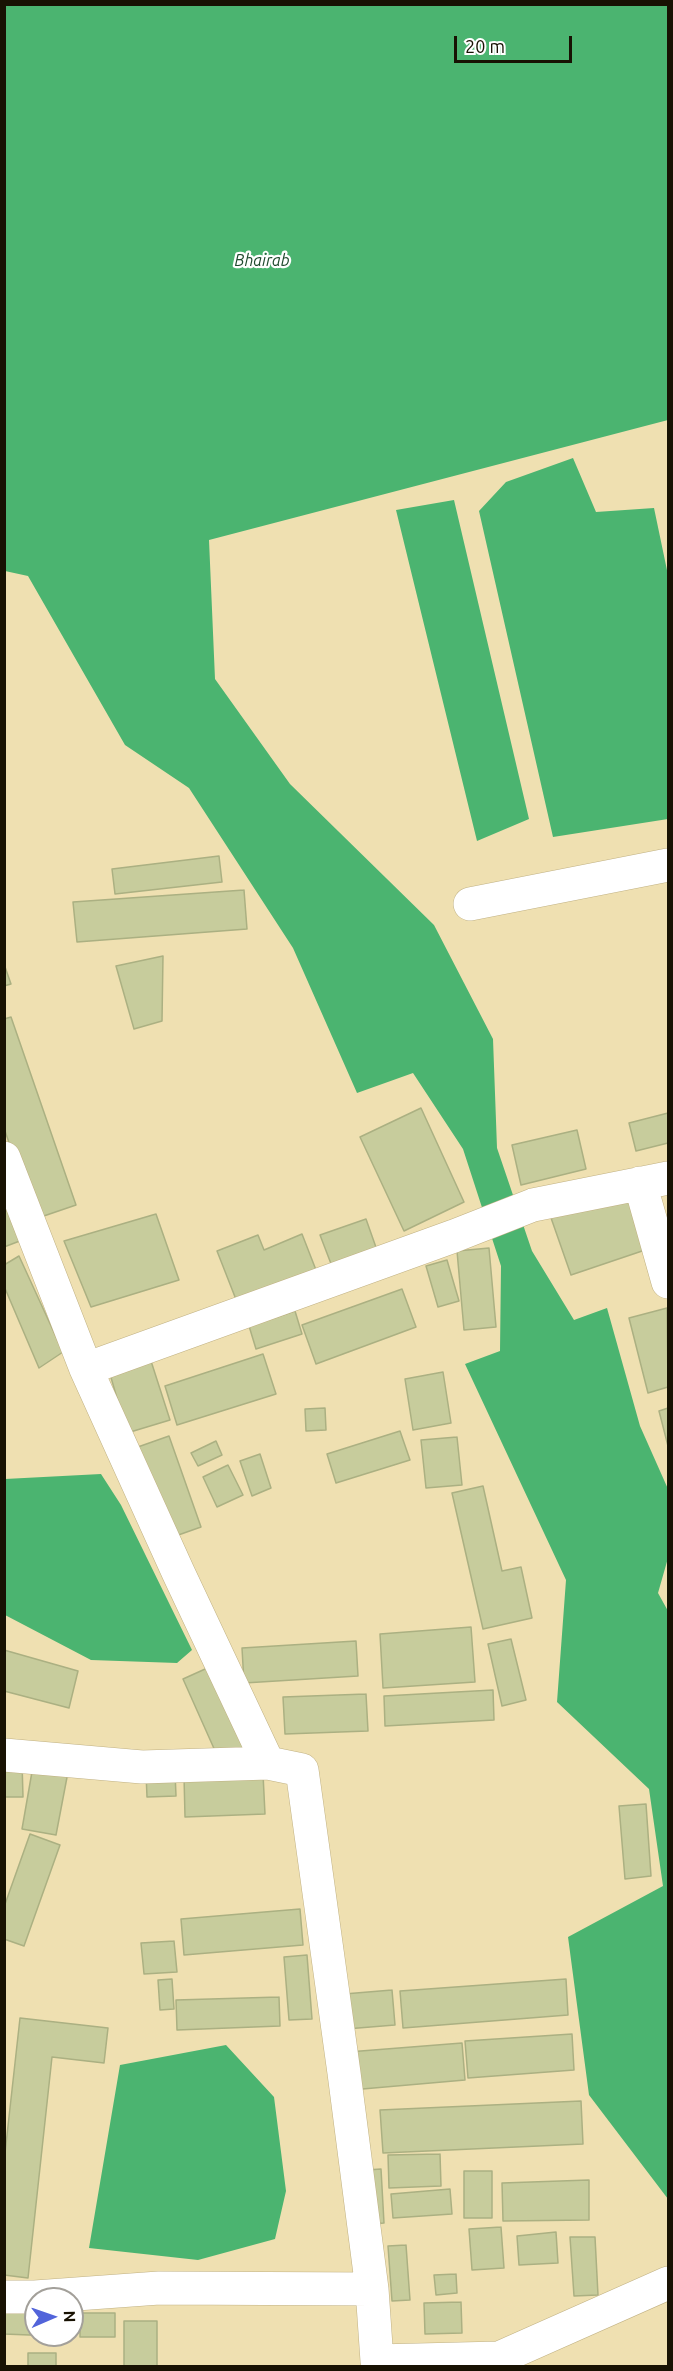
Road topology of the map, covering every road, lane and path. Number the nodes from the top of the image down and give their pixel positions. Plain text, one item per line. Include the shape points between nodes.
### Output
1 (669, 865) edge
2 (470, 904) dead end
3 (4, 1158) edge
4 (654, 1180) edge
5 (669, 1282) edge
6 (86, 1368) junction
7 (4, 1755) edge
8 (268, 1763) junction
9 (669, 2283) edge
10 (372, 2289) junction
11 (4, 2297) edge
12 (377, 2364) edge

1 - 2 street
3 - 6 street
4 - 5 street
4 - 6 street via 534,1205
6 - 8 street
7 - 8 street via 142,1767
8 - 10 street via 302,1770
9 - 12 street via 499,2358
10 - 11 street via 159,2288
10 - 12 street

